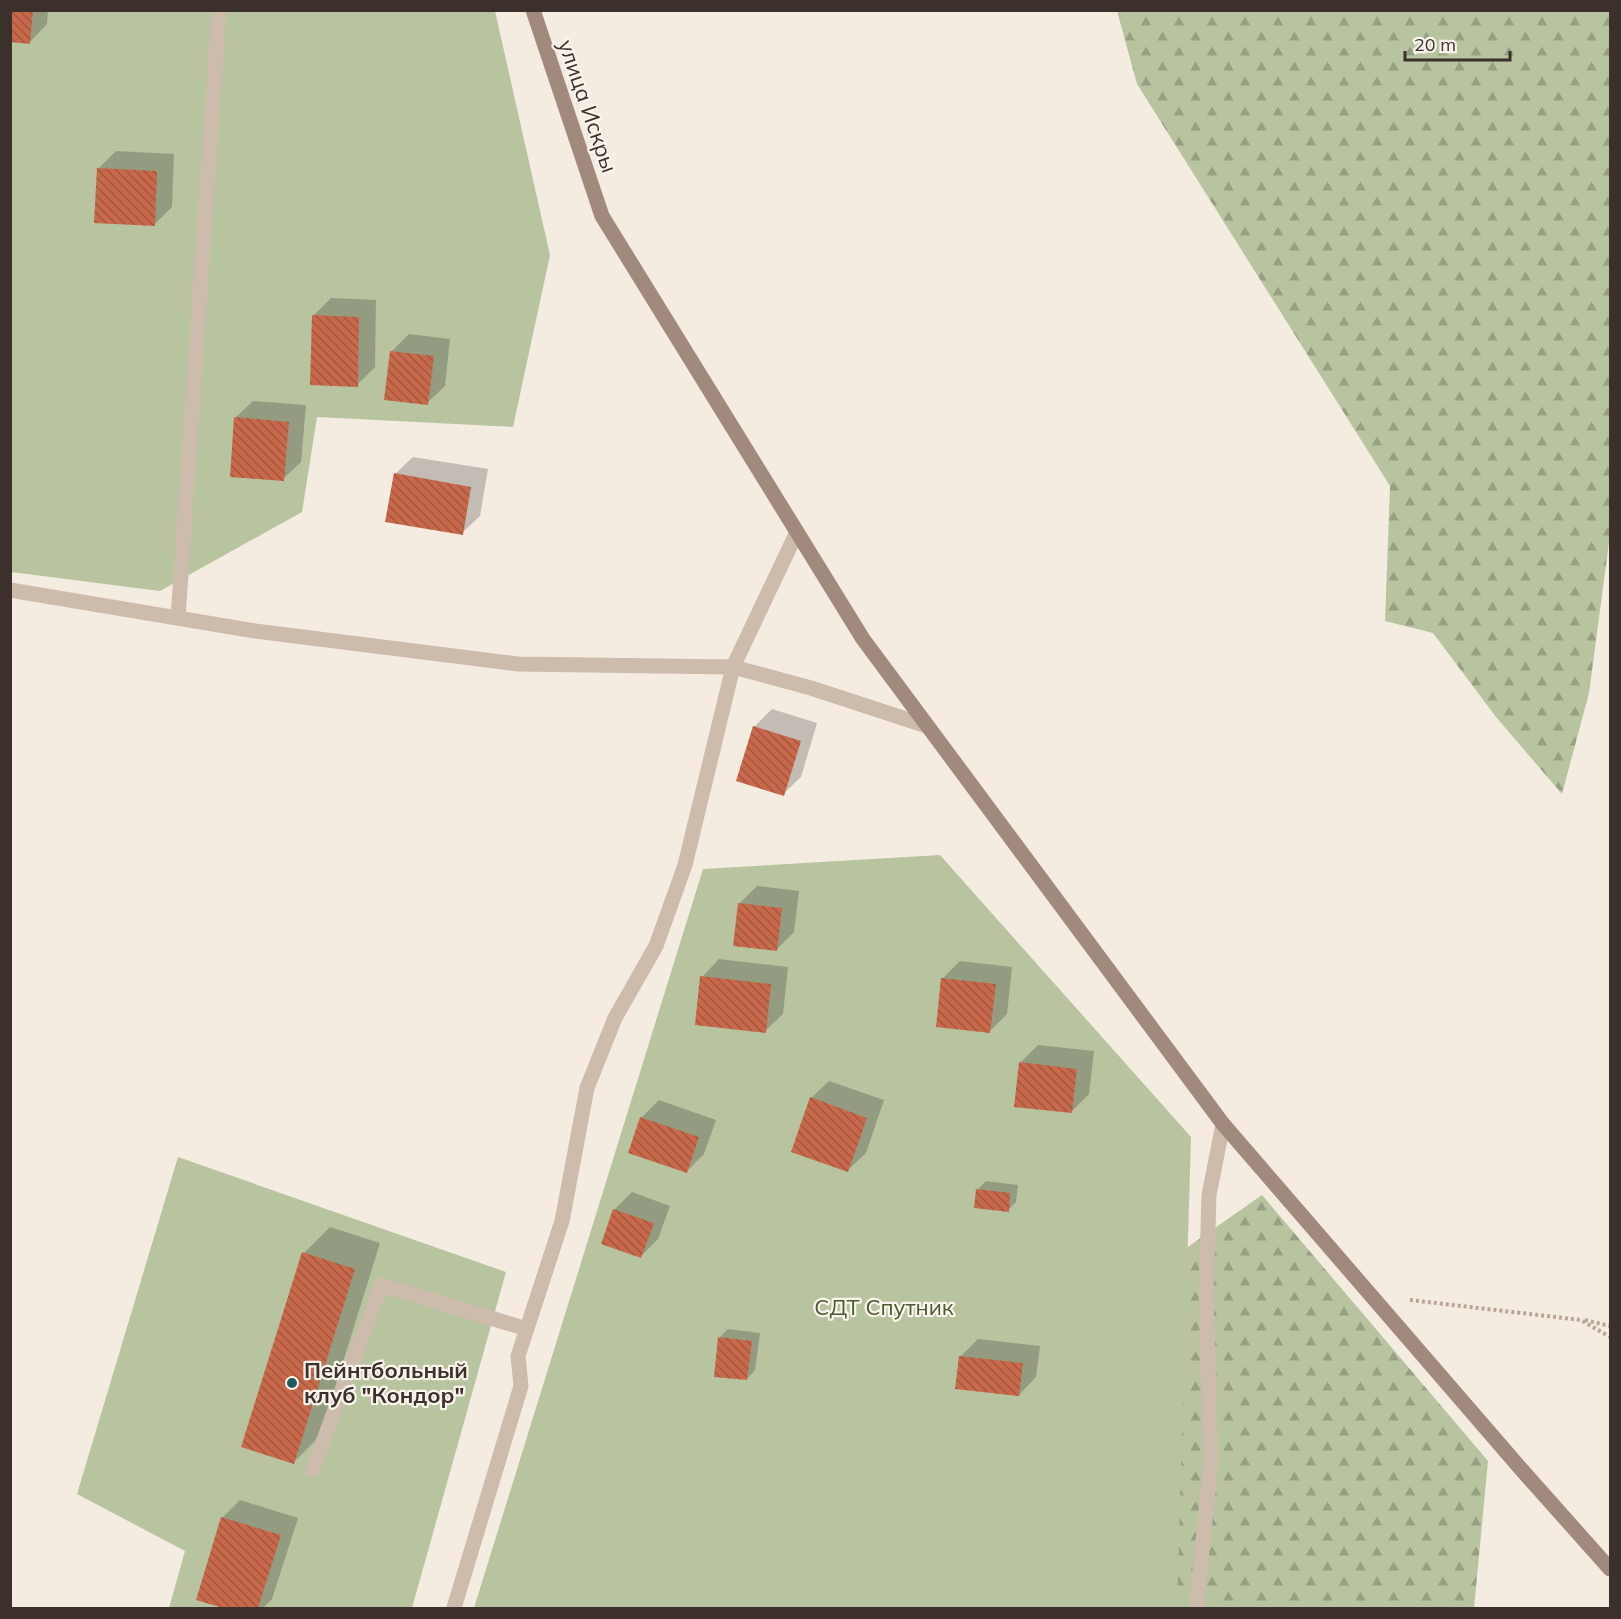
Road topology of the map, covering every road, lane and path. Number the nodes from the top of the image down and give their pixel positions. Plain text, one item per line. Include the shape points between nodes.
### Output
1 (219, 10) edge
2 (532, 10) edge
3 (797, 532) junction
4 (10, 591) edge
5 (178, 618) junction
6 (733, 667) junction
7 (927, 726) junction
8 (1223, 1124) junction
9 (1371, 1295) junction
10 (1581, 1320) junction
11 (1611, 1326) edge
12 (527, 1329) junction
13 (1611, 1337) edge
14 (313, 1468) dead end
15 (1611, 1569) edge
16 (454, 1608) edge
17 (1198, 1608) edge

1 - 5 lane
2 - 3 main road, улица Искры via 602,216
3 - 6 lane
3 - 7 main road, улица Искры via 863,639
4 - 5 lane
5 - 6 lane via 518,664
6 - 7 lane
6 - 12 lane via 685,865 656,946 615,1018 587,1088 561,1221
7 - 8 main road, улица Искры
8 - 9 main road, улица Искры
8 - 17 lane via 1209,1195 1206,1296 1211,1462
9 - 10 path
9 - 15 main road, улица Искры
10 - 11 path
10 - 13 path
12 - 14 lane via 381,1285
12 - 16 lane via 518,1356 521,1386

